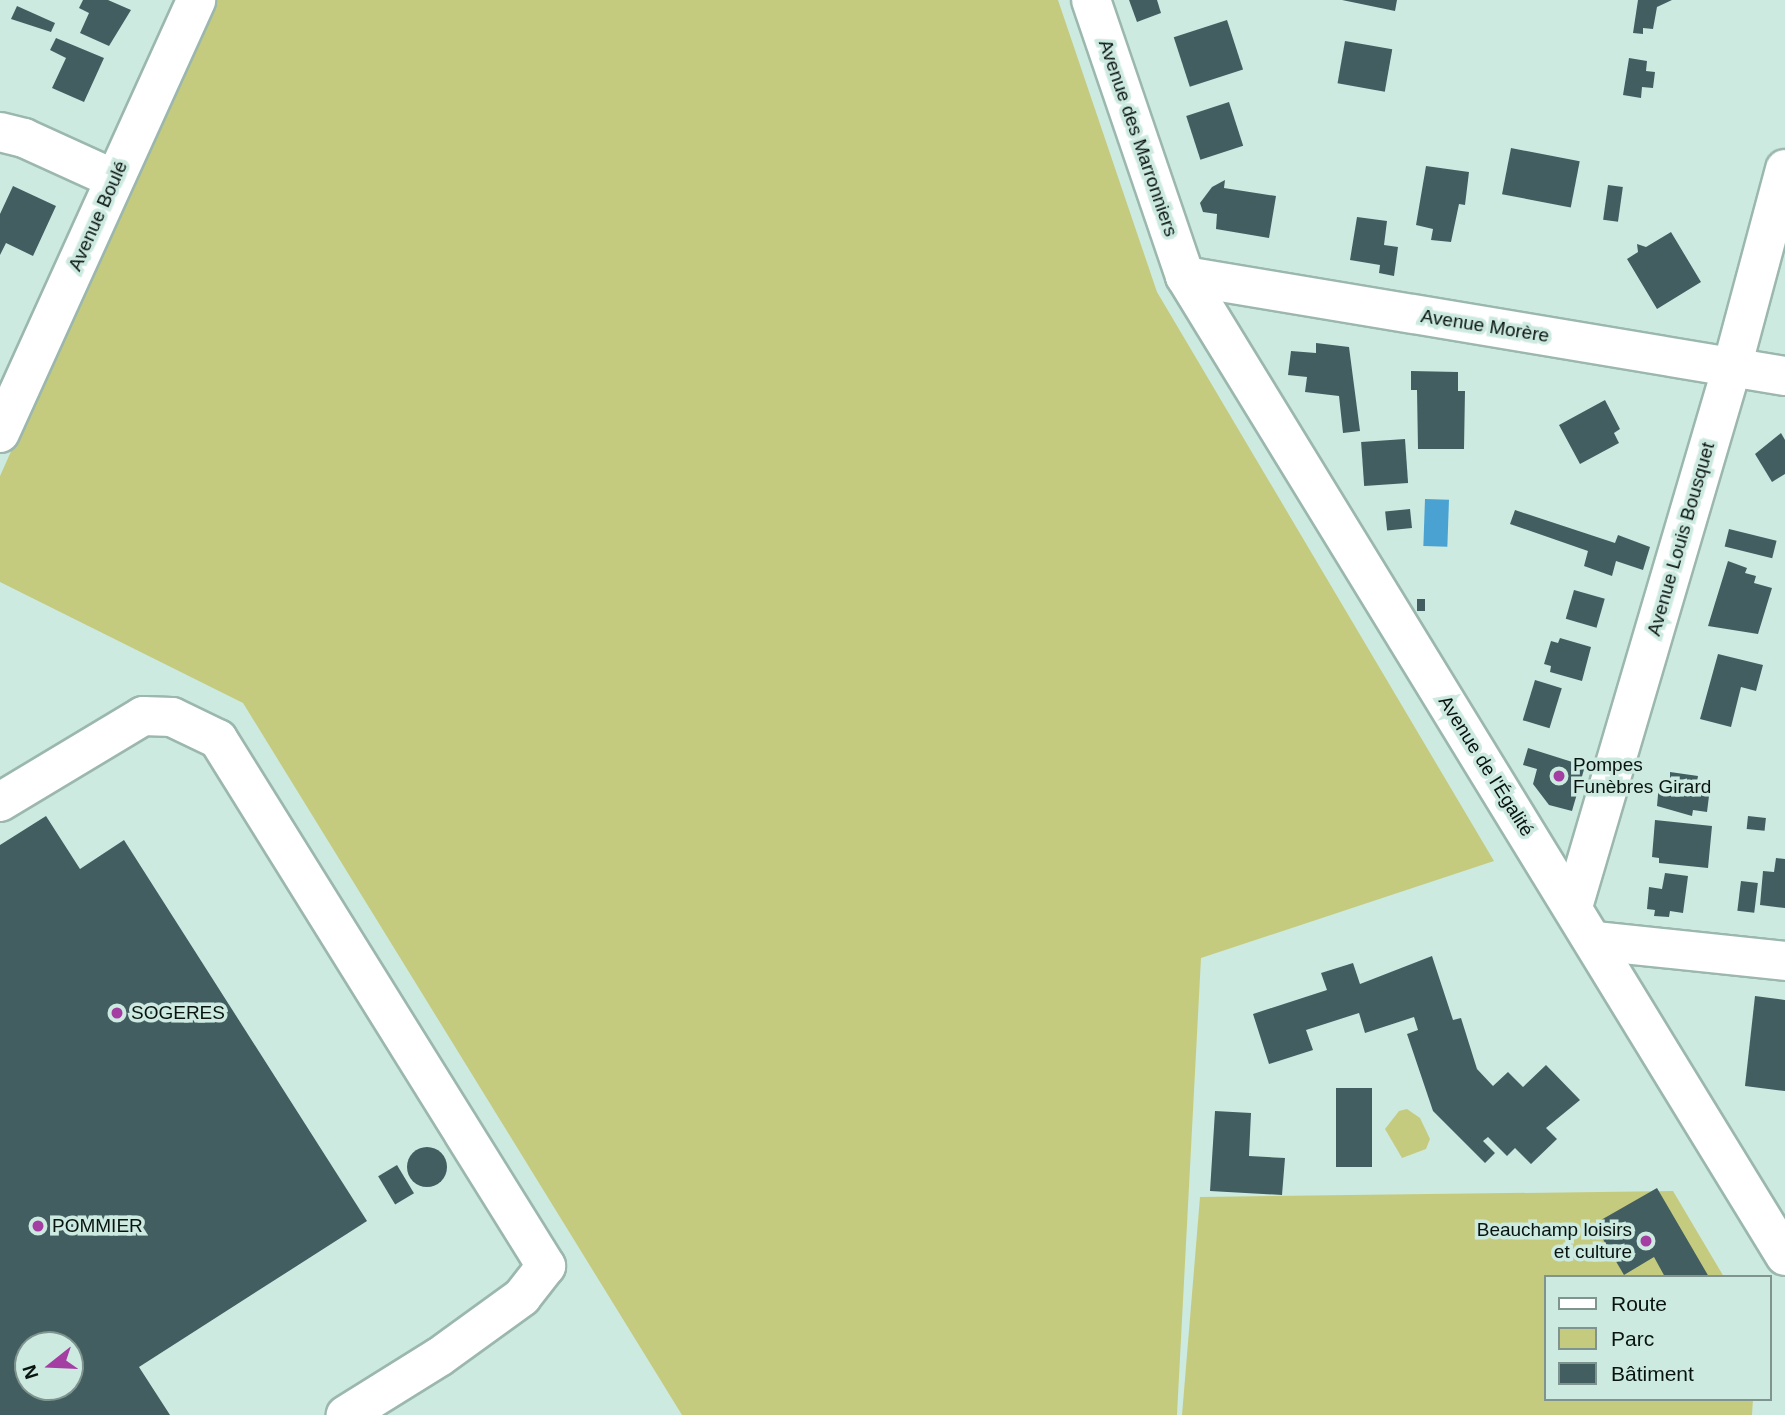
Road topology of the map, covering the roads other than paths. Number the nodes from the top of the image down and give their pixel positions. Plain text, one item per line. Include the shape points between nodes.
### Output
1 (196, 0) edge
2 (1091, 0) edge
3 (0, 132) edge
4 (1785, 169) edge
5 (114, 178) junction
6 (1185, 276) junction
7 (1732, 367) junction
8 (1785, 376) edge
9 (0, 433) edge
10 (0, 802) edge
11 (1573, 907) junction
12 (1595, 941) junction
13 (1785, 961) edge
14 (1785, 1256) edge
15 (346, 1415) edge

1 - 5 street, Avenue Boulé
2 - 6 street, Avenue des Marronniers
3 - 5 street
4 - 7 street, Avenue Louis Bousquet
5 - 9 street, Avenue Boulé
6 - 7 street, Avenue Morère
6 - 11 street, Avenue de l'Égalité
7 - 8 street, Avenue Morère
7 - 11 street, Avenue Louis Bousquet
10 - 15 street via 143,716 172,717 218,739 546,1266 522,1297 439,1357
11 - 12 street, Avenue de l'Égalité
12 - 13 street
12 - 14 street, Avenue de l'Égalité

